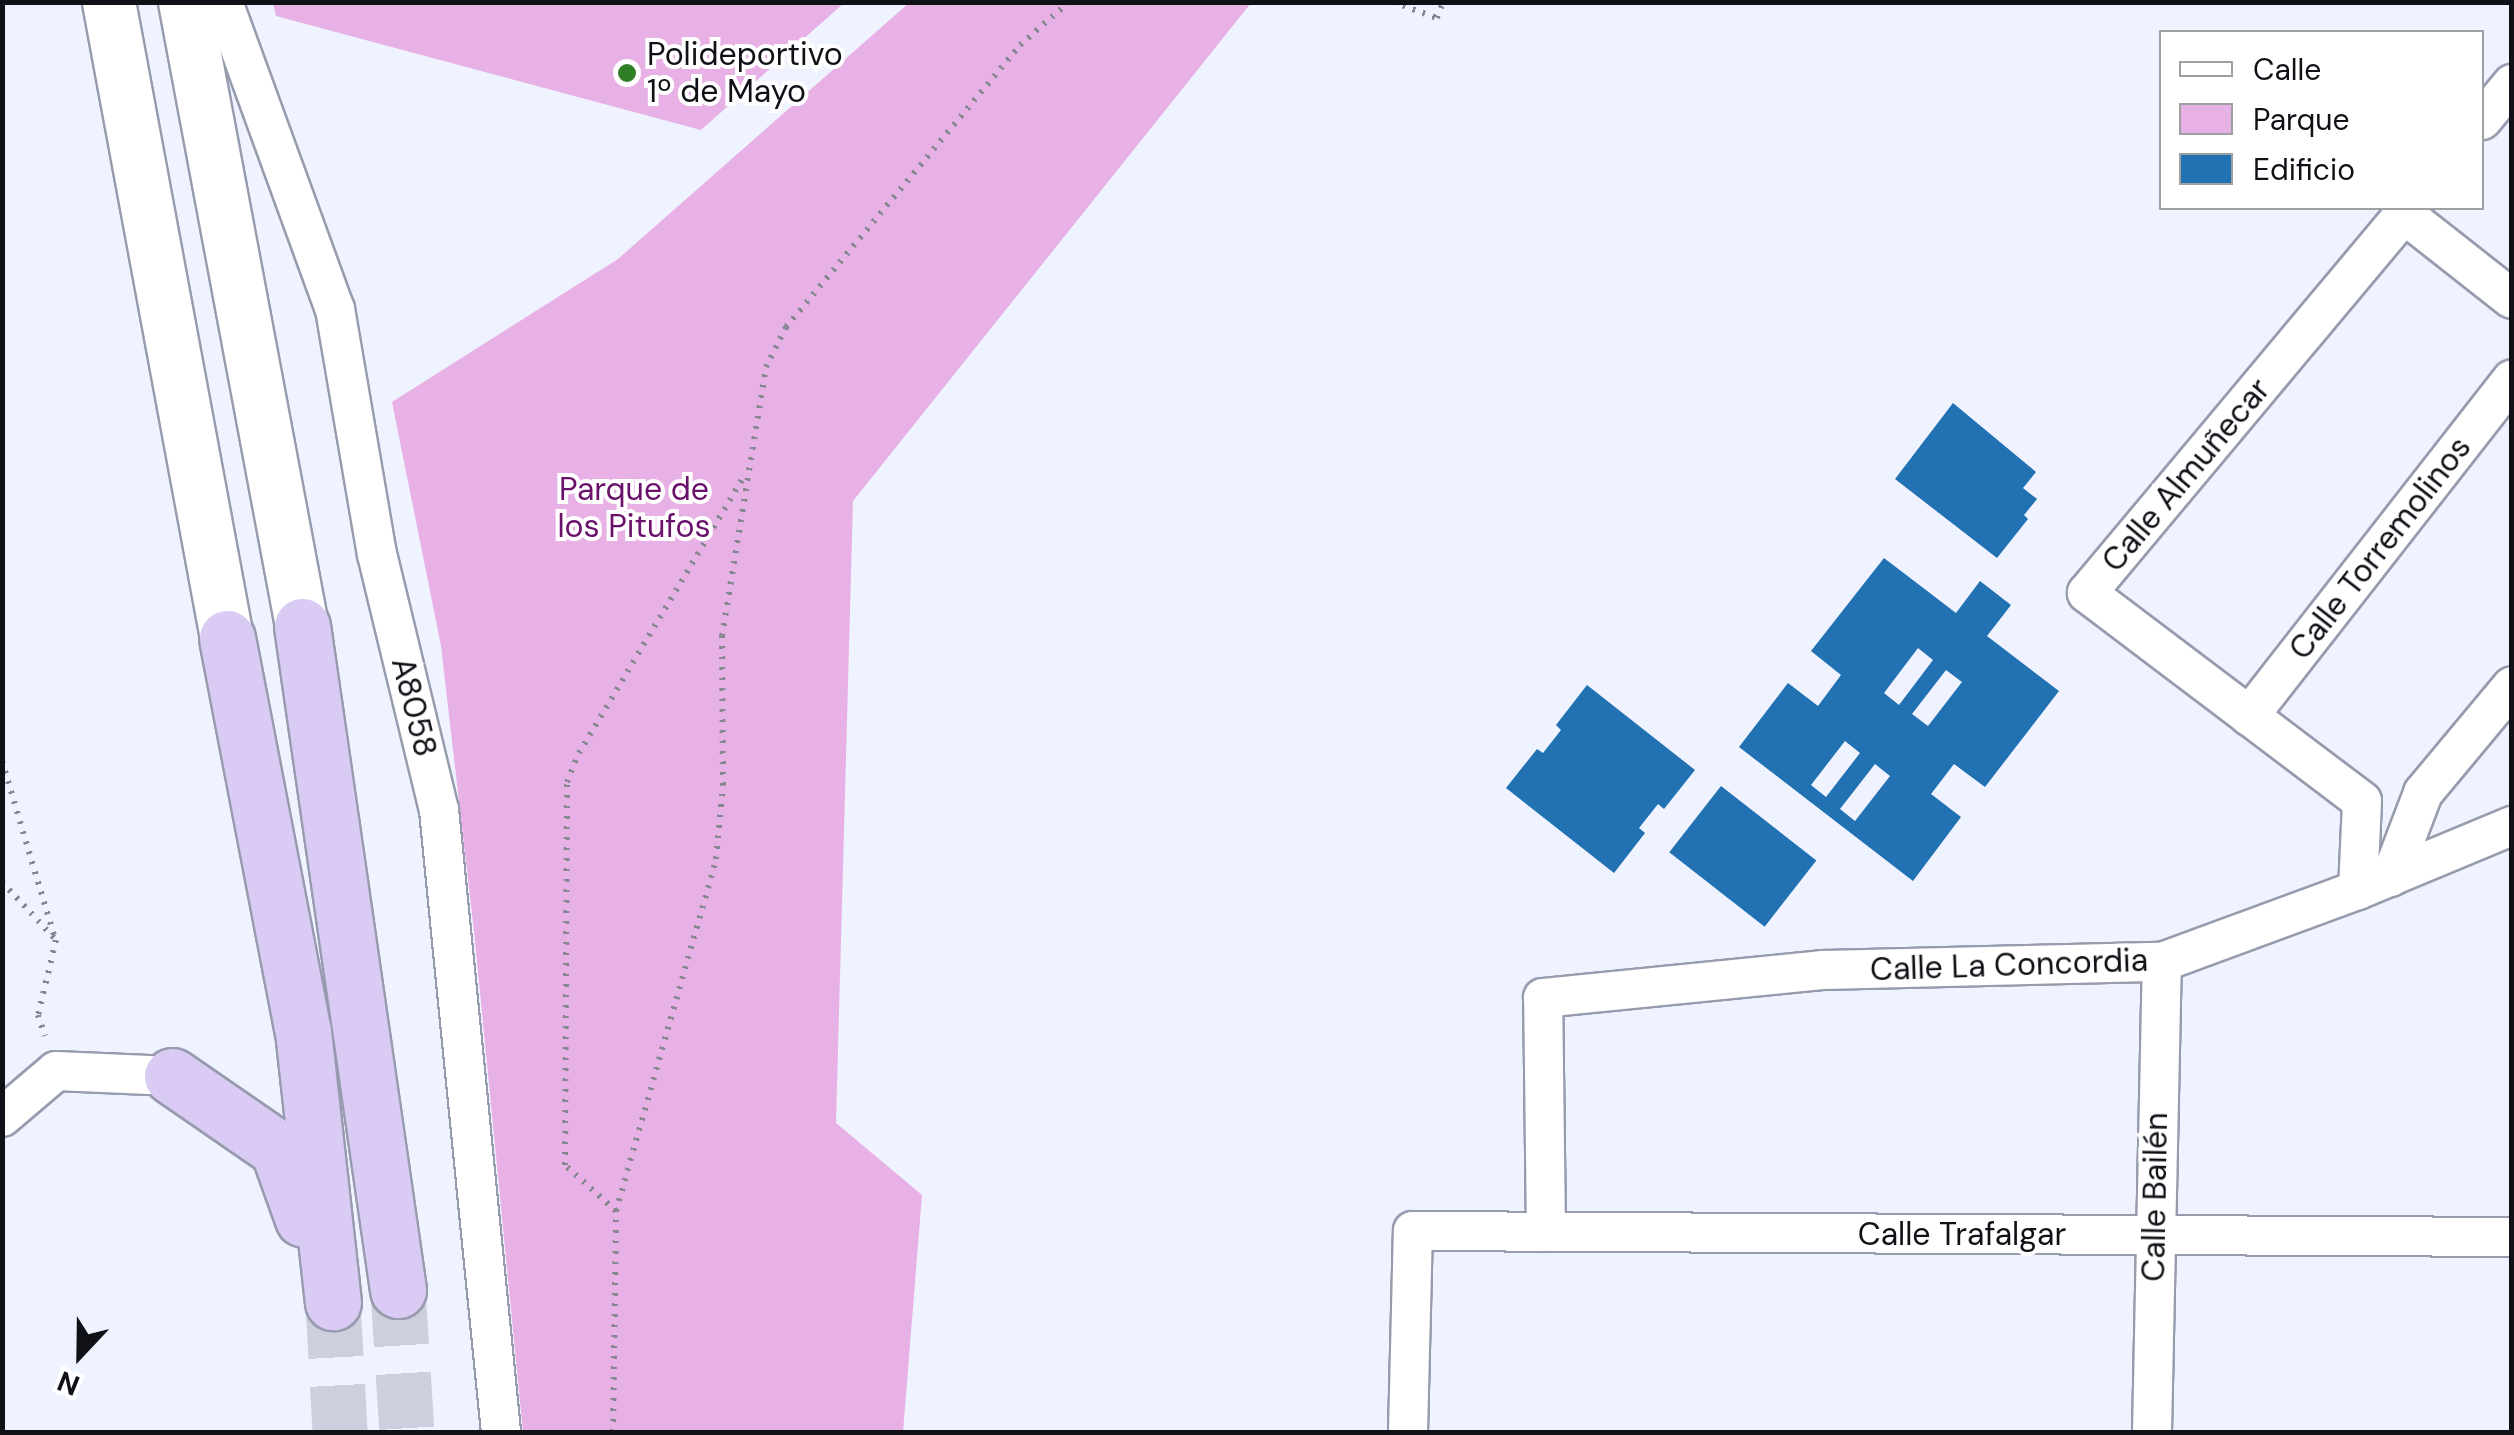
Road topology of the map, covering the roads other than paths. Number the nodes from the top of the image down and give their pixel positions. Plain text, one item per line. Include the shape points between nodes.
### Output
1 (109, 2) edge
2 (185, 2) edge
3 (224, 2) edge
4 (2512, 84) edge
5 (2484, 118) edge
6 (2406, 211) edge
7 (2512, 299) edge
8 (2512, 380) edge
9 (302, 626) joint
10 (227, 638) joint
11 (2512, 686) edge
12 (2248, 716) junction
13 (2512, 826) edge
14 (2374, 884) junction
15 (2162, 962) junction
16 (172, 1076) joint
17 (2, 1117) edge
18 (1546, 1232) junction
19 (2153, 1235) junction
20 (2512, 1237) edge
21 (398, 1290) tunnel mouth
22 (501, 1432) edge
23 (1408, 1432) edge
24 (2152, 1432) edge

1 - 10 main road
2 - 9 main road
3 - 22 street, A8058 via 335,309 377,554 439,810
4 - 5 street
6 - 7 street
6 - 12 street, Calle Almuñecar via 2087,593
8 - 12 street, Calle Torremolinos
9 - 21 highway
10 - 16 highway via 304,1031 332,1302 278,1149
11 - 14 street via 2423,793
12 - 14 street, Calle Almuñecar via 2362,801
13 - 14 street, Calle La Concordia
14 - 15 street, Calle La Concordia
15 - 18 street, Calle La Concordia via 1823,970 1544,998
15 - 19 street, Calle Bailén
16 - 17 street via 56,1070
18 - 19 street, Calle Trafalgar
18 - 23 street, Calle Trafalgar via 1413,1231
19 - 20 street, Calle Trafalgar
19 - 24 street, Calle Bailén

